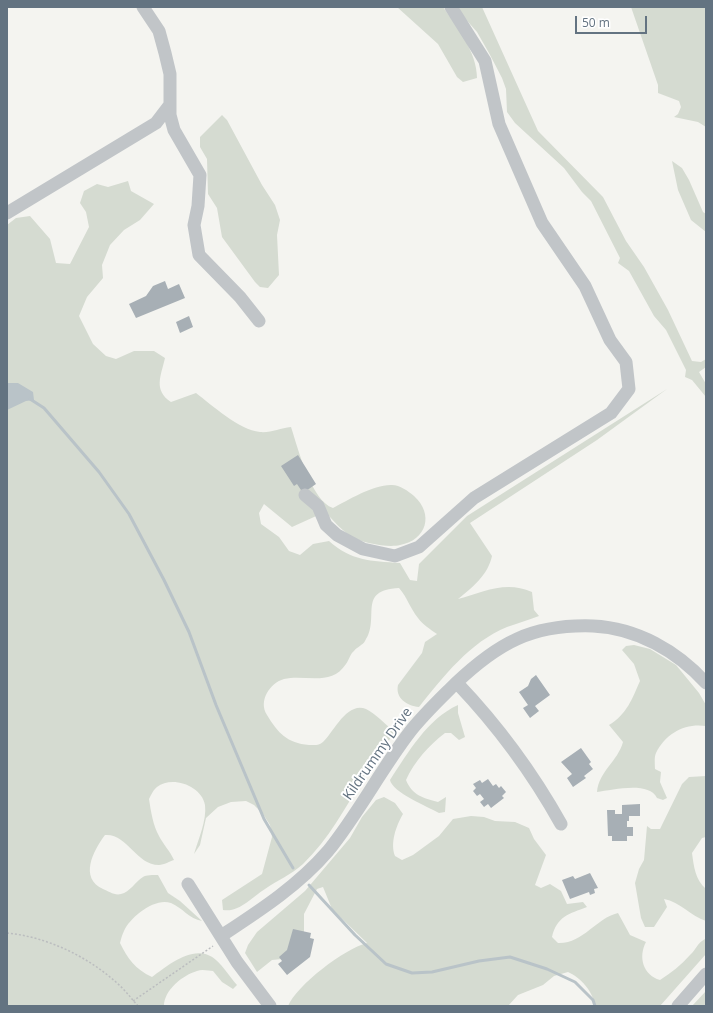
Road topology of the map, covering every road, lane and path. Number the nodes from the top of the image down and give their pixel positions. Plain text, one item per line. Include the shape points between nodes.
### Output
1 (142, 7) edge
2 (451, 7) edge
3 (169, 106) junction
4 (7, 213) edge
5 (259, 321) dead end
6 (305, 495) dead end
7 (457, 683) junction
8 (706, 684) edge
9 (561, 824) dead end
10 (188, 884) dead end
11 (7, 933) edge
12 (222, 938) junction
13 (706, 974) edge
14 (133, 1001) junction
15 (138, 1006) edge
16 (270, 1006) edge
17 (678, 1006) edge

1 - 3 street via 159,31 170,74
2 - 6 street via 485,61 499,124 542,223 585,286 610,340 626,362 629,390 611,413 474,498 419,547 395,556 363,549 337,535 326,525 318,506
3 - 4 street via 156,123
3 - 5 street via 174,130 200,175 194,225 199,255 233,289
7 - 8 street, Kildrummy Drive via 482,659 515,639 545,629 575,626 609,628 649,640 680,657
7 - 9 street via 515,751
7 - 12 street, Kildrummy Drive via 409,733 341,833 316,863 274,900
10 - 12 street
11 - 14 path via 41,939 62,948 117,983
12 - 14 path
12 - 16 street
13 - 17 street
14 - 15 path

